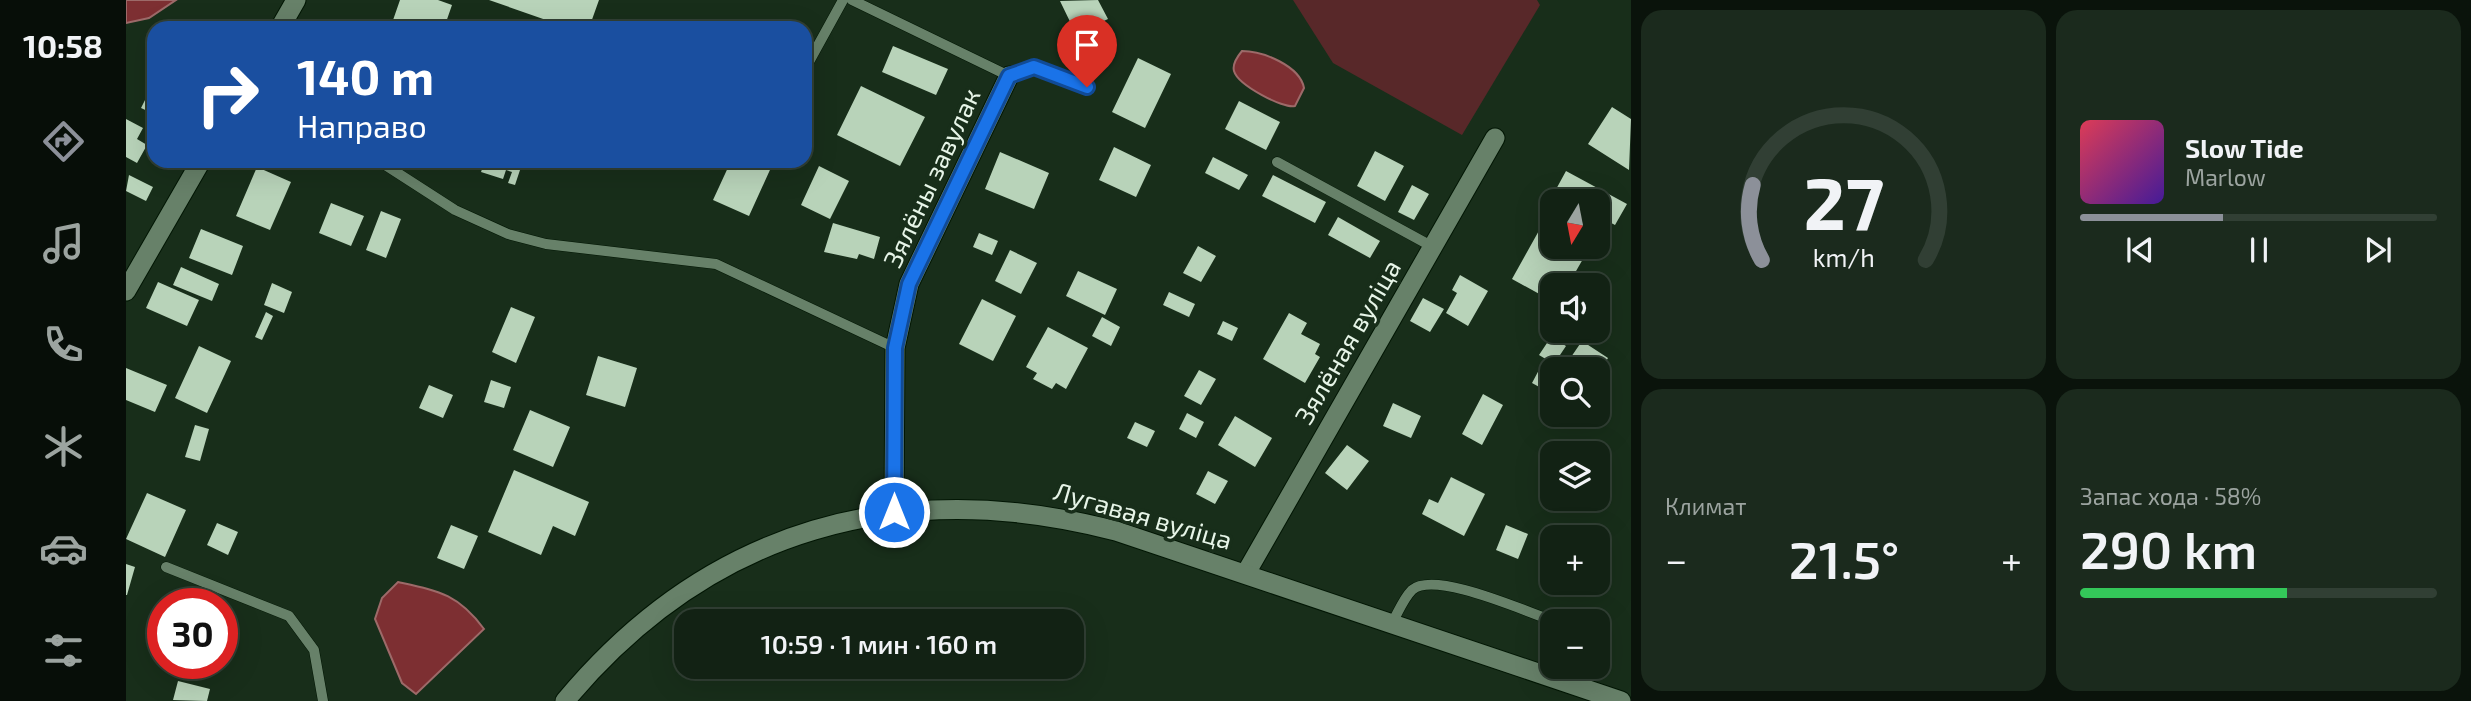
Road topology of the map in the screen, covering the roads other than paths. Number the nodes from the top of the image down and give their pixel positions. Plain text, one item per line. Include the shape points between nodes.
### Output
1 (296, 0) edge
2 (843, 0) edge
3 (852, 0) edge
4 (283, 21) edge
5 (812, 56) edge
6 (1009, 76) junction
7 (1087, 87) dead end
8 (1495, 138) dead end
9 (1277, 162) dead end
10 (197, 168) edge
11 (390, 168) edge
12 (1433, 247) junction
13 (126, 290) edge
14 (895, 348) junction
15 (894, 512) junction
16 (166, 567) dead end
17 (1246, 573) junction
18 (1540, 616) edge
19 (1392, 623) junction
20 (323, 701) edge
21 (565, 701) edge
22 (1621, 701) edge

1 - 4 street
2 - 5 lane
3 - 6 lane
6 - 7 lane via 1034,67
6 - 14 street, Зялёны завулак via 909,284
8 - 12 street, Зялёная вуліца
9 - 12 lane
10 - 13 street
11 - 14 lane via 455,209 508,234 545,244 716,264
12 - 17 street, Зялёная вуліца
14 - 15 street, Зялёны завулак
15 - 17 street, Лугавая вуліца via 1001,510 1058,516
15 - 21 street, Лугавая вуліца via 827,526 744,555 646,619 596,663
16 - 20 lane via 289,616 314,650
17 - 19 street, Лугавая вуліца
18 - 19 lane via 1451,586 1428,583 1413,589
19 - 22 street, Лугавая вуліца

